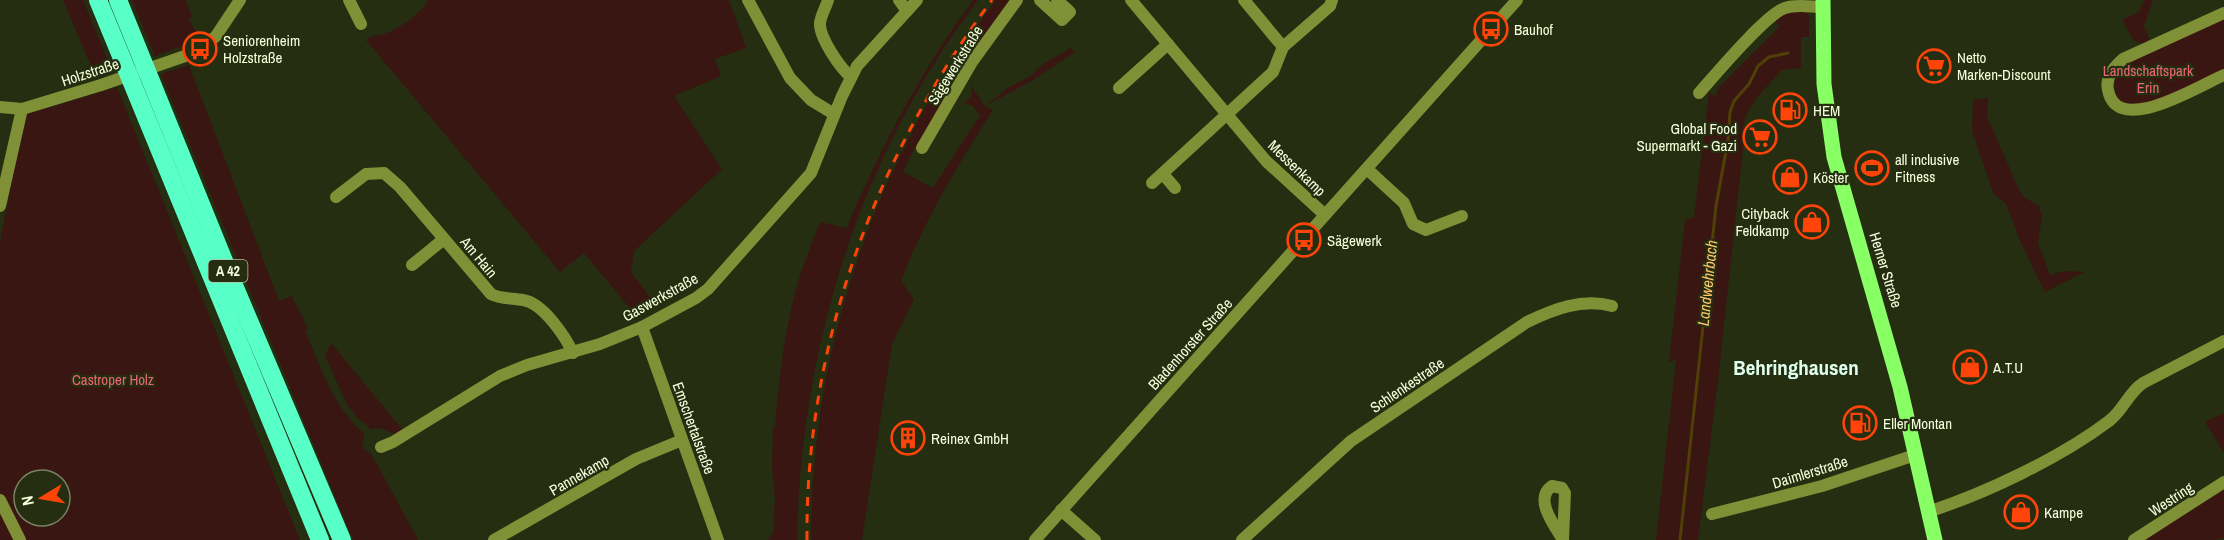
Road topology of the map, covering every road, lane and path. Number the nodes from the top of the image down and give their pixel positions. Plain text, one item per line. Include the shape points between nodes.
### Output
1 (98, 0) edge
2 (118, 0) edge
3 (240, 0) edge
4 (349, 0) edge
5 (748, 0) edge
6 (828, 0) edge
7 (899, 0) edge
8 (917, 0) edge
9 (1017, 0) edge
10 (1040, 0) edge
11 (1057, 0) edge
12 (1131, 0) edge
13 (1244, 0) edge
14 (1332, 0) edge
15 (1517, 0) edge
16 (1823, 4) edge
17 (907, 11) junction
18 (2224, 13) edge
19 (361, 24) dead end
20 (1168, 44) junction
21 (1284, 47) junction
22 (2224, 75) edge
23 (850, 77) junction
24 (1119, 88) dead end
25 (1699, 93) dead end
26 (0, 107) edge
27 (22, 109) junction
28 (1227, 113) junction
29 (834, 114) junction
30 (922, 148) dead end
31 (1367, 169) junction
32 (1163, 174) junction
33 (1152, 183) dead end
34 (1175, 188) dead end
35 (336, 197) dead end
36 (0, 206) edge
37 (1326, 215) junction
38 (1462, 216) dead end
39 (444, 239) junction
40 (412, 265) dead end
41 (1612, 306) dead end
42 (642, 327) junction
43 (2224, 341) edge
44 (573, 353) junction
45 (682, 440) junction
46 (381, 447) dead end
47 (1915, 455) junction
48 (2224, 482) edge
49 (0, 500) edge
50 (1061, 510) junction
51 (1928, 512) junction
52 (1712, 514) dead end
53 (20, 540) edge
54 (320, 540) edge
55 (342, 540) edge
56 (494, 540) edge
57 (718, 540) edge
58 (1035, 540) edge
59 (1095, 540) edge
60 (1242, 540) edge
61 (1935, 540) edge
62 (2134, 540) edge

1 - 54 highway, A 42
2 - 55 highway, A 42
3 - 27 street, Holzstraße via 216,36 203,47
4 - 19 street
5 - 29 street via 790,78 811,100
6 - 23 street via 821,29 838,64
7 - 17 street
8 - 17 street, Gaswerkstraße
9 - 30 street, Sägewerkstraße via 972,62
10 - 11 street via 1062,21 1070,12
12 - 20 street, Messenkamp
13 - 21 street
14 - 21 street
15 - 31 street, Bladenhorster Straße
16 - 25 street, Herner Straße via 1780,10
16 - 47 main road, Herner Straße via 1824,84 1834,157 1882,318
17 - 23 street, Gaswerkstraße via 862,58
18 - 22 street via 2124,59 2109,76 2108,92 2117,106 2137,111
20 - 24 street
20 - 28 street, Messenkamp
21 - 28 street via 1273,72
23 - 29 street, Gaswerkstraße
26 - 27 street
27 - 36 street
28 - 32 street
28 - 37 street, Messenkamp via 1266,161
29 - 42 street, Gaswerkstraße via 811,173 708,290
31 - 37 street, Bladenhorster Straße
31 - 38 street via 1404,203 1413,224 1426,230
32 - 33 street
32 - 34 street
35 - 39 street, Am Hain via 366,174 384,172
37 - 50 street, Bladenhorster Straße
39 - 40 street, Am Hain
39 - 44 street, Am Hain via 491,294 526,300 540,308
41 - 60 street, Schlenkestraße via 1596,302 1572,305 1527,322 1351,441
42 - 44 street, Gaswerkstraße
42 - 45 street, Emschertalstraße
43 - 51 street via 2143,383 2110,420 2036,466
44 - 46 street, Gaswerkstraße via 500,376
45 - 56 street, Pannekamp via 636,459
45 - 57 street, Emschertalstraße
47 - 51 main road, Herner Straße
47 - 52 street, Daimlerstraße via 1822,486
48 - 62 street, Westring
49 - 53 street
50 - 58 street, Bladenhorster Straße
50 - 59 street
51 - 61 main road, Herner Straße

